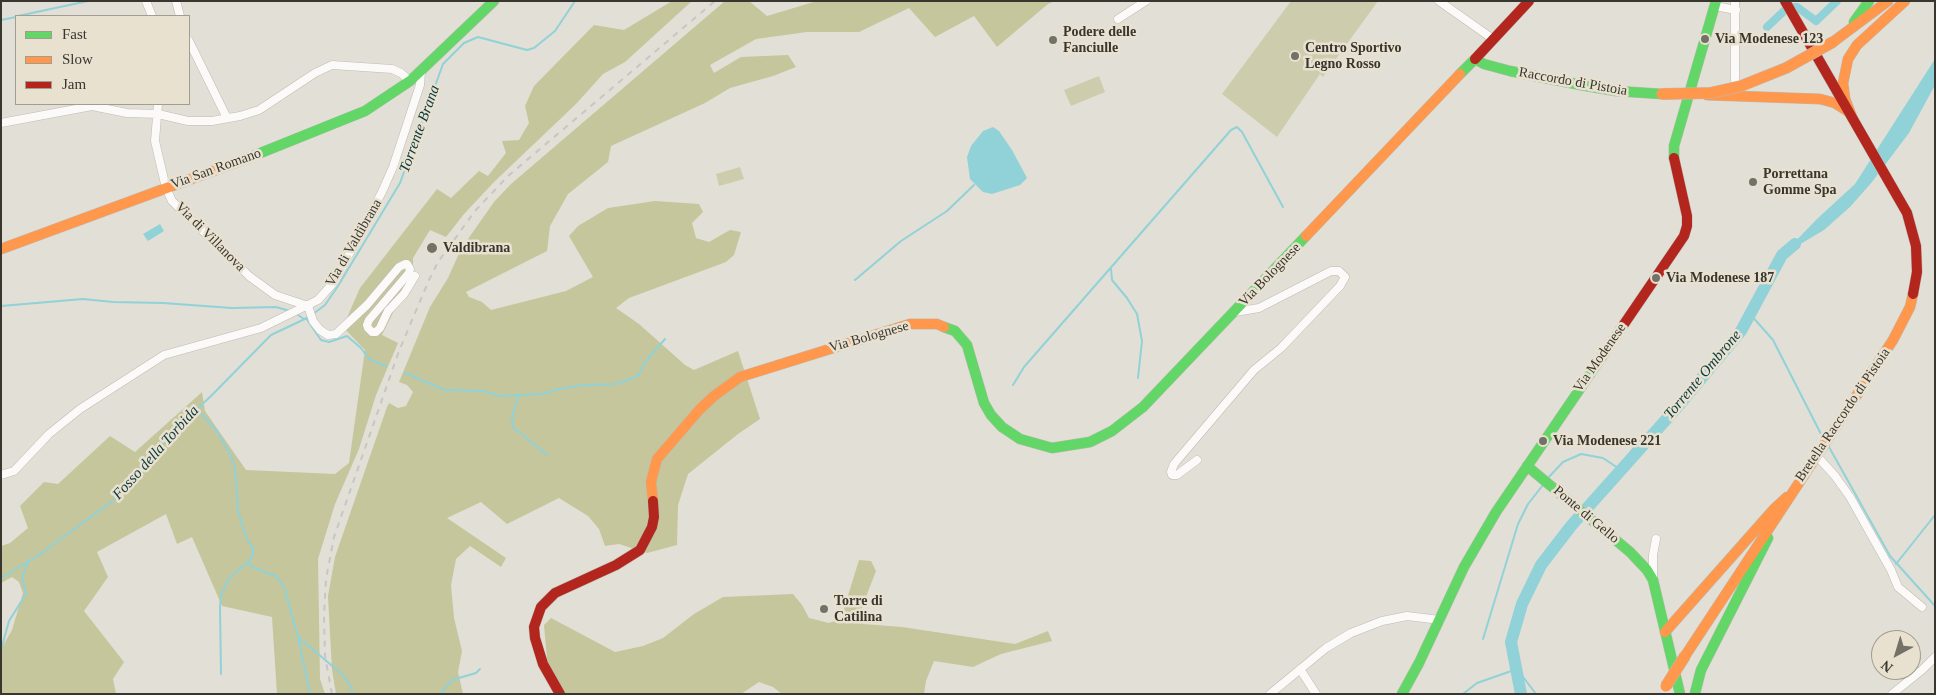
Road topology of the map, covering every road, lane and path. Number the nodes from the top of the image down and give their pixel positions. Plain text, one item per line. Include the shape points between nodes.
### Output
1 (146, 1) edge
2 (176, 1) edge
3 (494, 1) edge
4 (1146, 1) edge
5 (1439, 1) edge
6 (1529, 1) edge
7 (1785, 1) edge
8 (1868, 1) edge
9 (1888, 1) edge
10 (1905, 1) edge
11 (1715, 4) edge
12 (1735, 6) edge
13 (152, 15) edge
14 (180, 15) edge
15 (1118, 19) dead end
16 (1493, 39) junction
17 (1833, 42) junction
18 (190, 43) edge
19 (1475, 59) junction
20 (421, 72) junction
21 (1735, 80) dead end
22 (410, 81) junction
23 (1696, 94) junction
24 (158, 105) edge
25 (158, 114) junction
26 (1852, 117) junction
27 (227, 118) junction
28 (1, 123) edge
29 (166, 188) junction
30 (1, 248) edge
31 (415, 276) dead end
32 (308, 306) junction
33 (1234, 312) junction
34 (1816, 455) junction
35 (1197, 460) dead end
36 (1527, 466) junction
37 (1, 475) edge
38 (1789, 495) junction
39 (1774, 519) junction
40 (1656, 539) dead end
41 (1653, 580) junction
42 (1922, 607) dead end
43 (1440, 620) junction
44 (1665, 632) junction
45 (1935, 657) edge
46 (1300, 669) junction
47 (1663, 690) edge
48 (1679, 690) edge
49 (1693, 693) edge
50 (560, 694) edge
51 (1270, 694) edge
52 (1316, 694) edge
53 (1402, 694) edge
54 (1892, 694) edge

1 - 13 street
2 - 14 street
3 - 20 main road
4 - 15 street
5 - 16 street
6 - 16 main road, Via Bolognese
7 - 26 main road
8 - 17 main road via 1859,16
9 - 17 main road, Raccordo di Pistoia
10 - 26 main road via 1858,45 1848,59 1843,90
11 - 12 street
11 - 36 main road, Via Modenese via 1674,146 1687,216 1684,236
12 - 21 street
16 - 19 main road, Via Bolognese
17 - 23 main road, Raccordo di Pistoia, bridge via 1759,80 1718,92
18 - 27 street
19 - 23 main road, Raccordo di Pistoia, bridge via 1510,71 1603,90
19 - 33 main road, Via Bolognese
20 - 22 main road, Via San Romano
20 - 32 street, Via di Valdibrana via 419,88 382,192 335,281
22 - 27 street via 395,70 332,65 259,110
22 - 29 main road, Via San Romano via 378,104 348,119
23 - 26 main road, bridge via 1816,98 1831,101
24 - 25 street, Via di Villanova
25 - 27 street via 199,121
25 - 28 street via 127,113 92,106
25 - 29 street, Via di Villanova via 155,141
26 - 34 main road, Bretella Raccordo di Pistoia via 1907,213 1916,246 1917,272 1910,307 1893,340
29 - 30 main road, Via San Romano
29 - 32 street, Via di Villanova via 172,201 249,276 275,295
31 - 32 street via 404,294 388,310 376,332 368,328 368,320 409,272 407,264 399,266 340,332 324,333 313,321
32 - 37 street, Via di Valdibrana via 261,328 164,355 80,409 49,434 14,471
33 - 35 street via 1259,308 1331,271 1339,271 1345,277 1280,348 1254,370 1174,464 1172,475 1177,475
33 - 50 main road, Via Bolognese via 1134,416 1100,438 1066,447 1038,446 1002,427 984,403 967,345 955,331 937,324 910,324 740,377 714,396 657,459 651,482 654,517 650,535 640,550 616,565 565,588 541,607 534,627 535,638 543,664
34 - 38 main road, Bretella Raccordo di Pistoia
34 - 42 street via 1850,497 1898,587
36 - 41 main road, Ponte di Gello via 1642,562
36 - 43 main road, Via Modenese via 1464,567
38 - 39 main road, Bretella Raccordo di Pistoia
38 - 44 main road
39 - 47 main road, Bretella Raccordo di Pistoia, bridge
39 - 49 main road
40 - 41 street
41 - 44 main road
43 - 46 street via 1407,616 1369,625 1334,642
43 - 53 main road, Via Modenese
44 - 48 main road
45 - 54 street
46 - 51 street
46 - 52 street
48 - 49 main road

